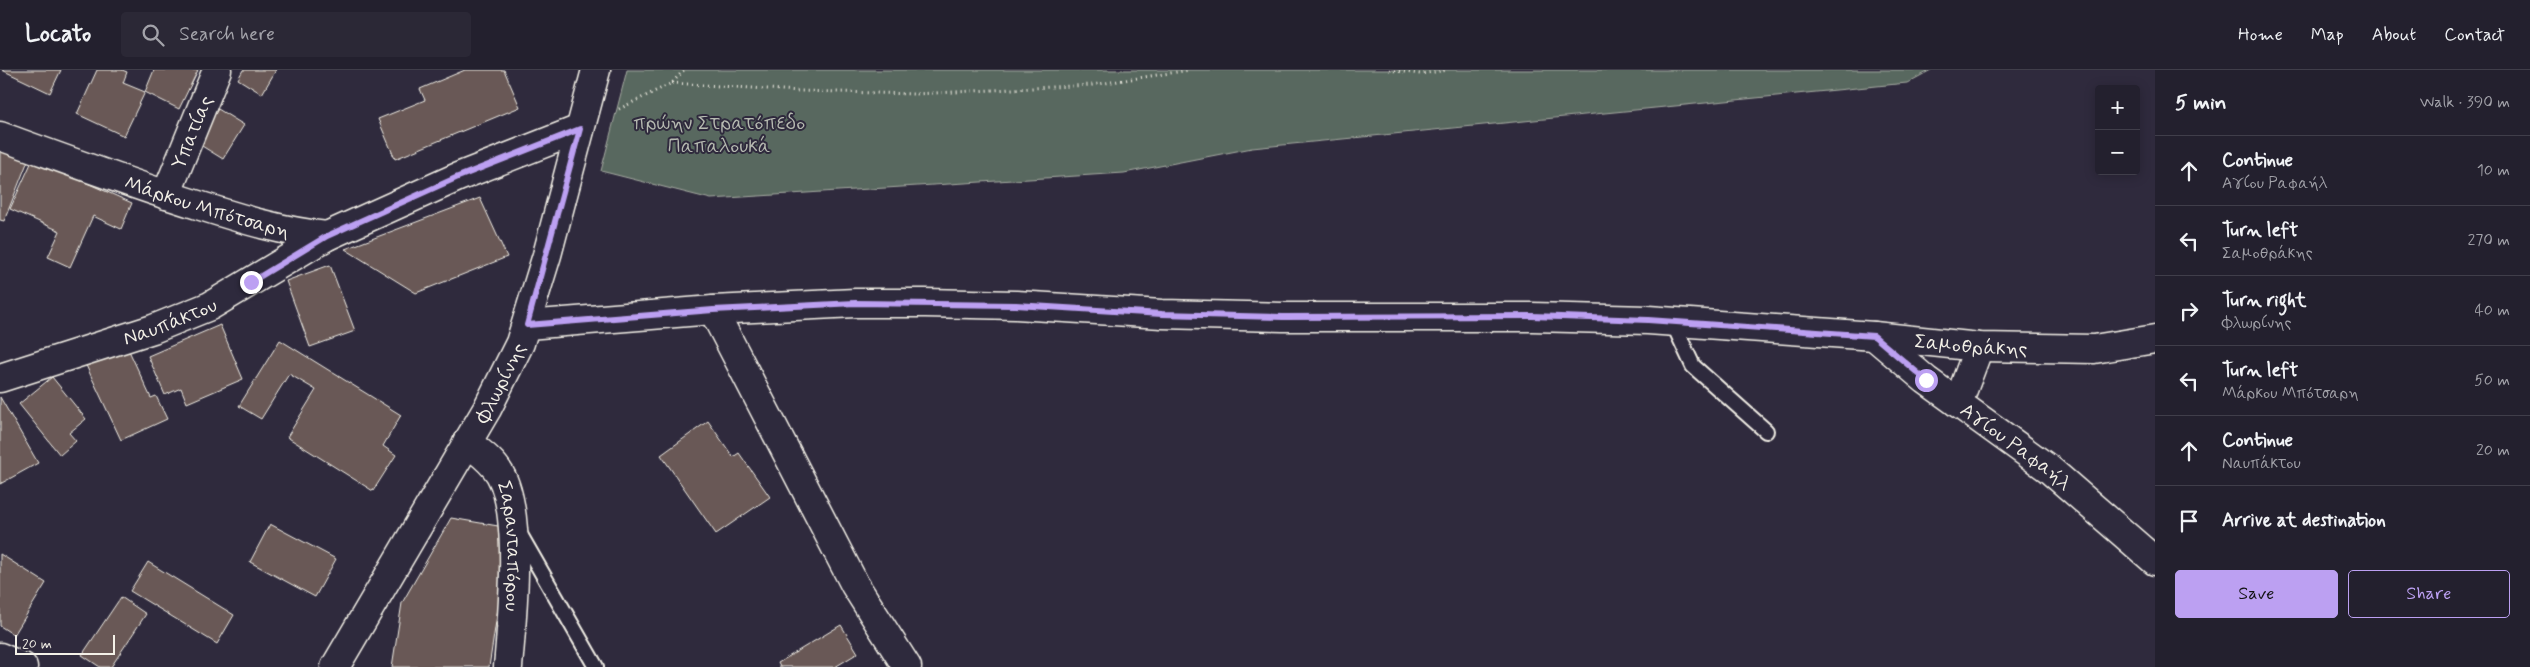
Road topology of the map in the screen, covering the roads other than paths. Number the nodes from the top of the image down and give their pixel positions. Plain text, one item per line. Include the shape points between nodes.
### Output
1 (217, 70) edge
2 (596, 70) edge
3 (580, 129) junction
4 (0, 136) edge
5 (166, 196) junction
6 (327, 236) junction
7 (713, 310) junction
8 (1672, 321) junction
9 (527, 325) junction
10 (1874, 336) junction
11 (2155, 340) edge
12 (1979, 348) junction
13 (0, 378) edge
14 (1958, 403) junction
15 (1766, 431) dead end
16 (466, 442) junction
17 (511, 520) junction
18 (2155, 561) edge
19 (0, 657) edge
20 (23, 667) edge
21 (335, 667) edge
22 (508, 667) edge
23 (596, 667) edge
24 (907, 667) edge

1 - 5 street, Υπατίας
2 - 3 street, Φλωρίνης
3 - 6 street via 458,177
3 - 9 street, Φλωρίνης
4 - 5 street, Μάρκου Μπότσαρη
5 - 6 street, Μάρκου Μπότσαρη via 265,225
6 - 13 street, Ναυπάκτου via 210,306 152,329
7 - 8 street, Σαμοθράκης via 925,303 1283,317 1532,316
7 - 9 street, Σαμοθράκης
7 - 24 street via 855,585
8 - 10 street, Σαμοθράκης
8 - 15 lane via 1693,366
9 - 16 street, Φλωρίνης via 500,386
10 - 12 street, Σαμοθράκης
10 - 14 street, Αγίου Ραφαήλ
11 - 12 street, Σαμοθράκης via 2094,349
12 - 14 street
14 - 18 street, Αγίου Ραφαήλ via 2049,469
16 - 17 street, Σαρανταπόρου via 491,461 500,473 506,487
16 - 21 street, Φλωρίνης
17 - 22 street, Σαρανταπόρου via 514,570
17 - 23 lane
19 - 20 street

